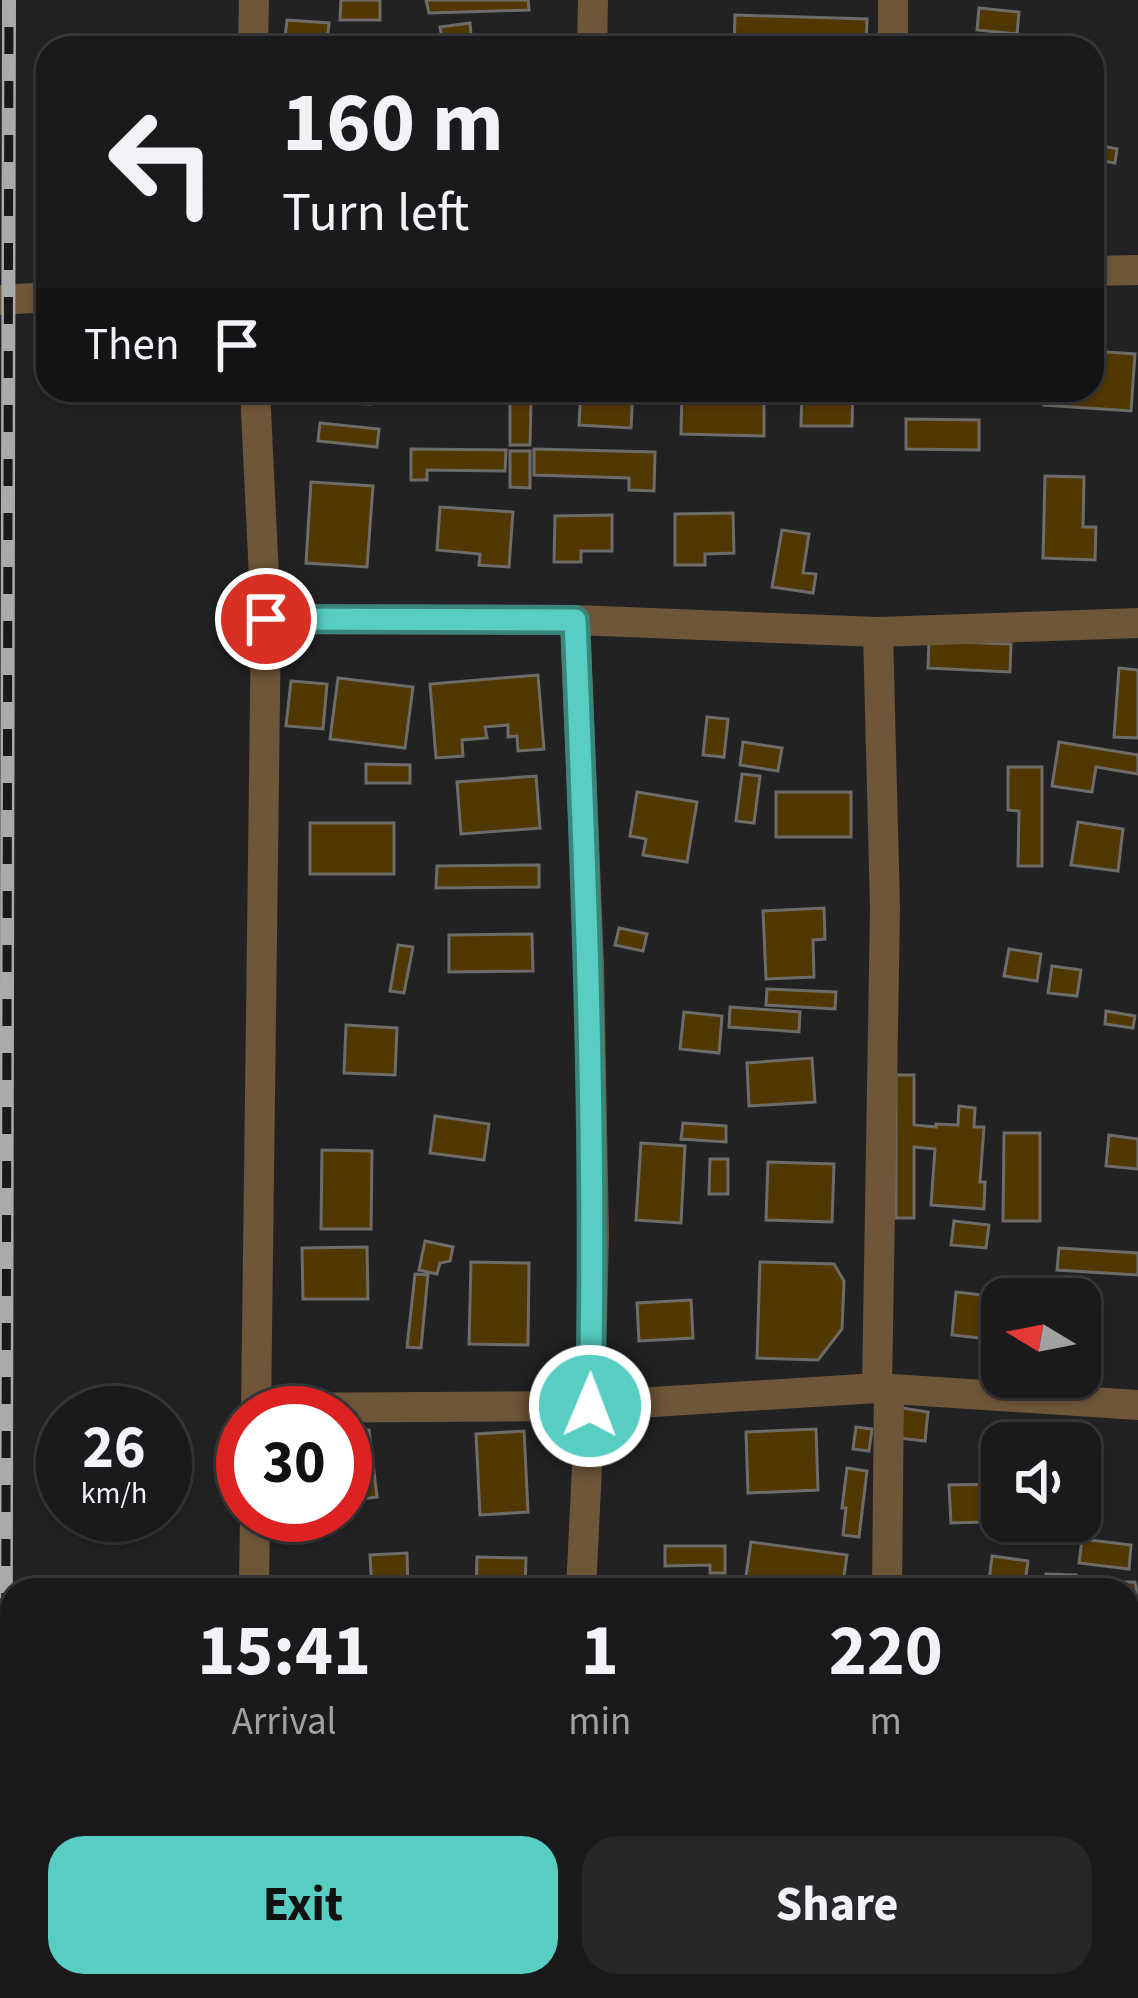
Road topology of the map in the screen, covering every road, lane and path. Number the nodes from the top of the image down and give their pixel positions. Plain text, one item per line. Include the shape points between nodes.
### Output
1 (254, 0) edge
2 (593, 0) edge
3 (893, 0) edge
4 (253, 36) edge
5 (592, 36) edge
6 (893, 36) edge
7 (1138, 270) edge
8 (1104, 271) edge
9 (36, 298) edge
10 (0, 300) edge
11 (256, 402) edge
12 (266, 619) junction
13 (575, 620) junction
14 (1138, 623) edge
15 (878, 632) junction
16 (256, 1386) edge
17 (883, 1389) junction
18 (1138, 1405) edge
19 (590, 1406) junction
20 (372, 1409) edge
21 (255, 1542) edge
22 (254, 1578) edge
23 (582, 1578) edge
24 (887, 1578) edge

1 - 4 street
2 - 5 street
3 - 6 street
7 - 8 street
9 - 10 street
11 - 12 street
12 - 13 street
12 - 16 street
13 - 15 street
13 - 19 street via 590,1008
14 - 15 street
15 - 17 street
17 - 18 street
17 - 19 street
17 - 24 street
19 - 20 street
19 - 23 street
21 - 22 street

